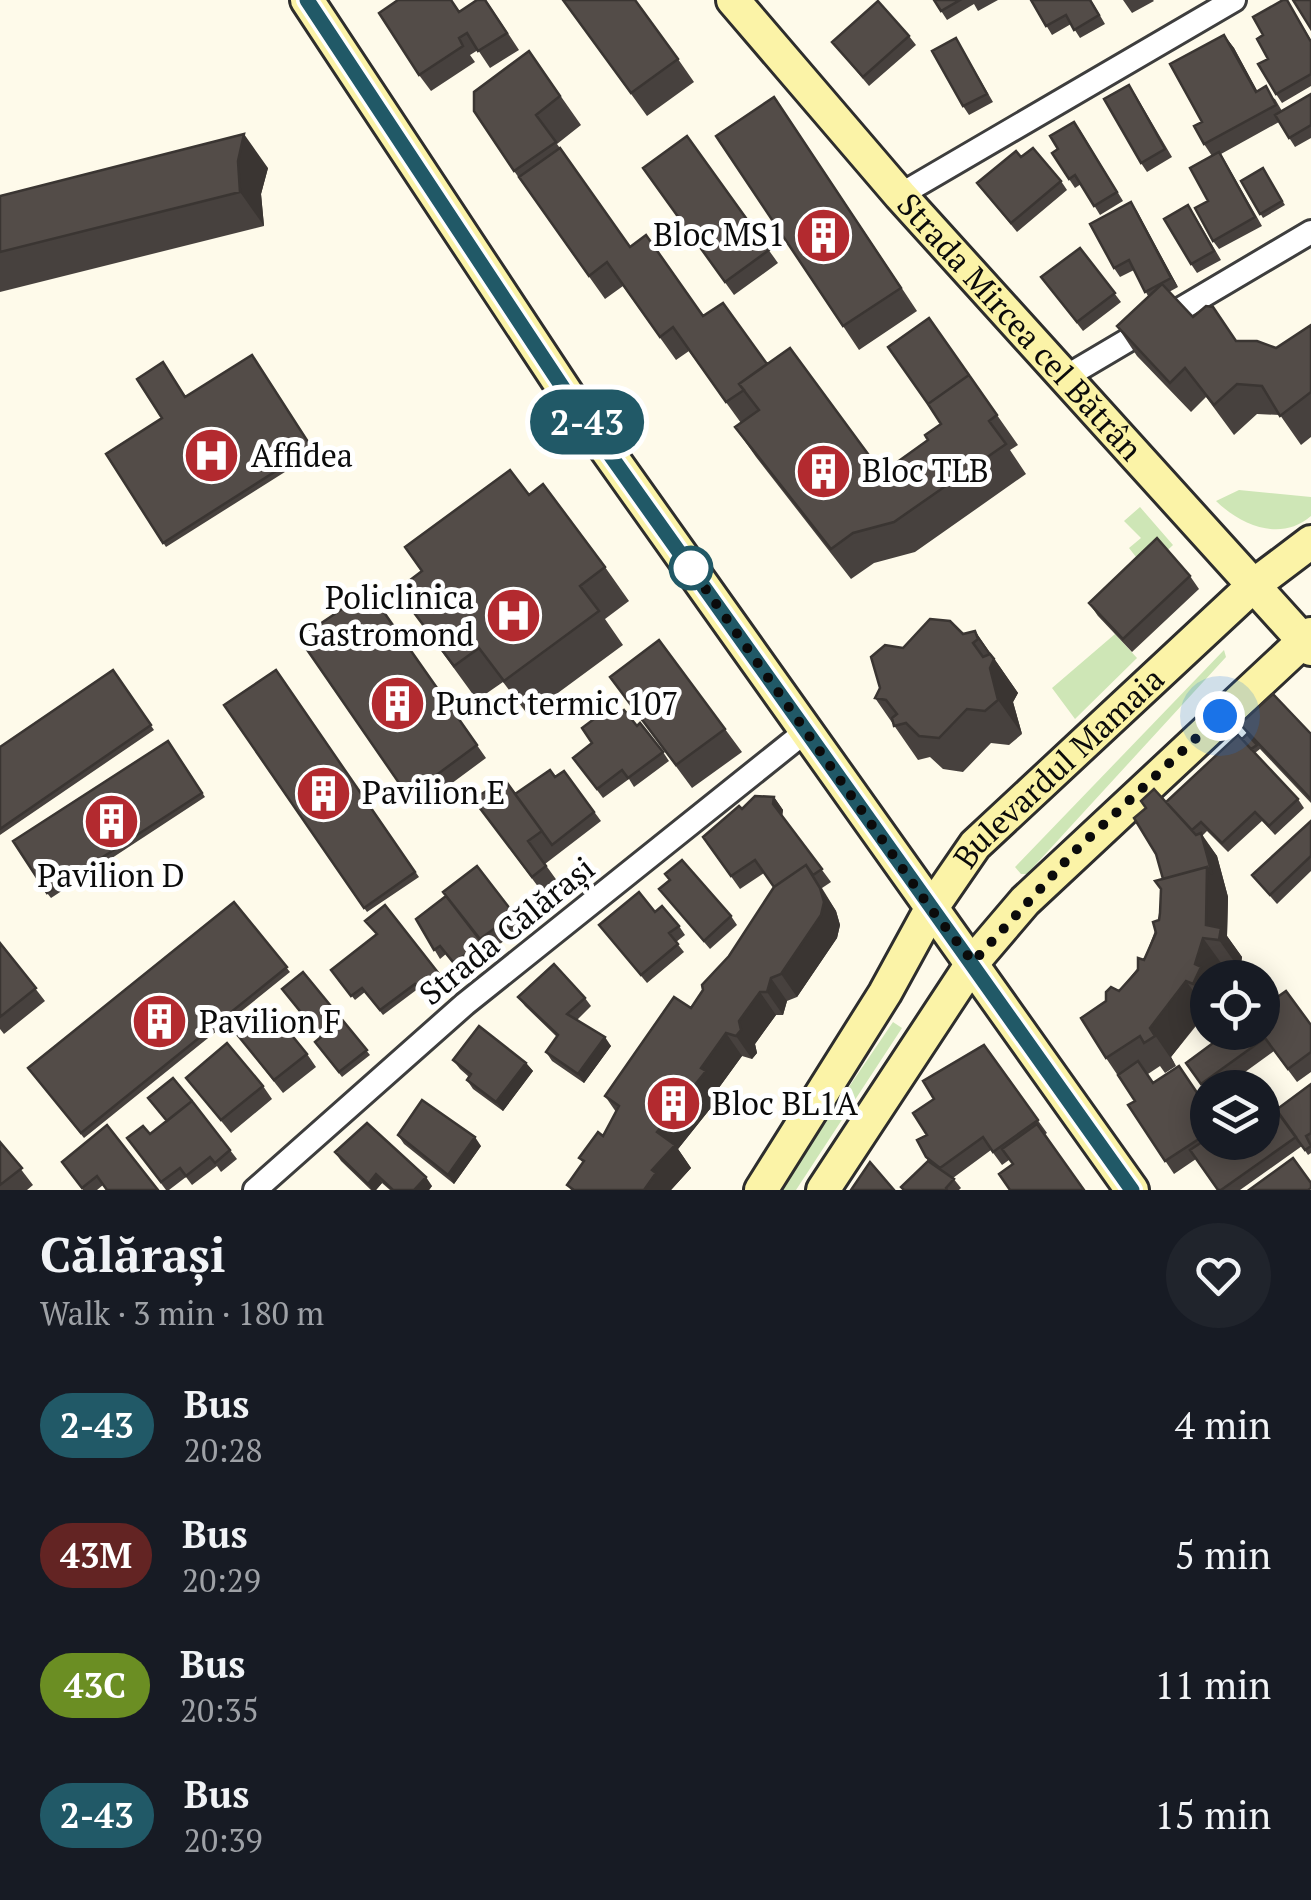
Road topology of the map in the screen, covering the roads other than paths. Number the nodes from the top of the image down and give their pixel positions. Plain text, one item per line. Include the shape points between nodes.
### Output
1 (307, 0) edge
2 (732, 0) edge
3 (1234, 0) edge
4 (900, 195) junction
5 (1311, 232) edge
6 (1064, 378) junction
7 (1311, 542) edge
8 (1254, 586) junction
9 (1308, 641) edge
10 (806, 731) junction
11 (931, 909) junction
12 (973, 962) junction
13 (256, 1190) edge
14 (761, 1190) edge
15 (822, 1190) edge
16 (1132, 1190) edge

1 - 10 main road via 466,248
2 - 4 main road, Strada Mircea cel Bătrân
3 - 4 street
4 - 6 main road, Strada Mircea cel Bătrân
5 - 6 street
6 - 8 main road, Strada Mircea cel Bătrân
7 - 8 main road, Bulevardul Mamaia
8 - 9 main road, Strada Mircea cel Bătrân
8 - 11 main road, Bulevardul Mamaia via 974,845
9 - 12 main road, Bulevardul Mamaia via 1076,850
10 - 11 main road
10 - 13 street, Strada Călărași via 465,1004
11 - 12 main road
11 - 14 main road, Bulevardul Mamaia
12 - 15 main road, Bulevardul Mamaia
12 - 16 main road

